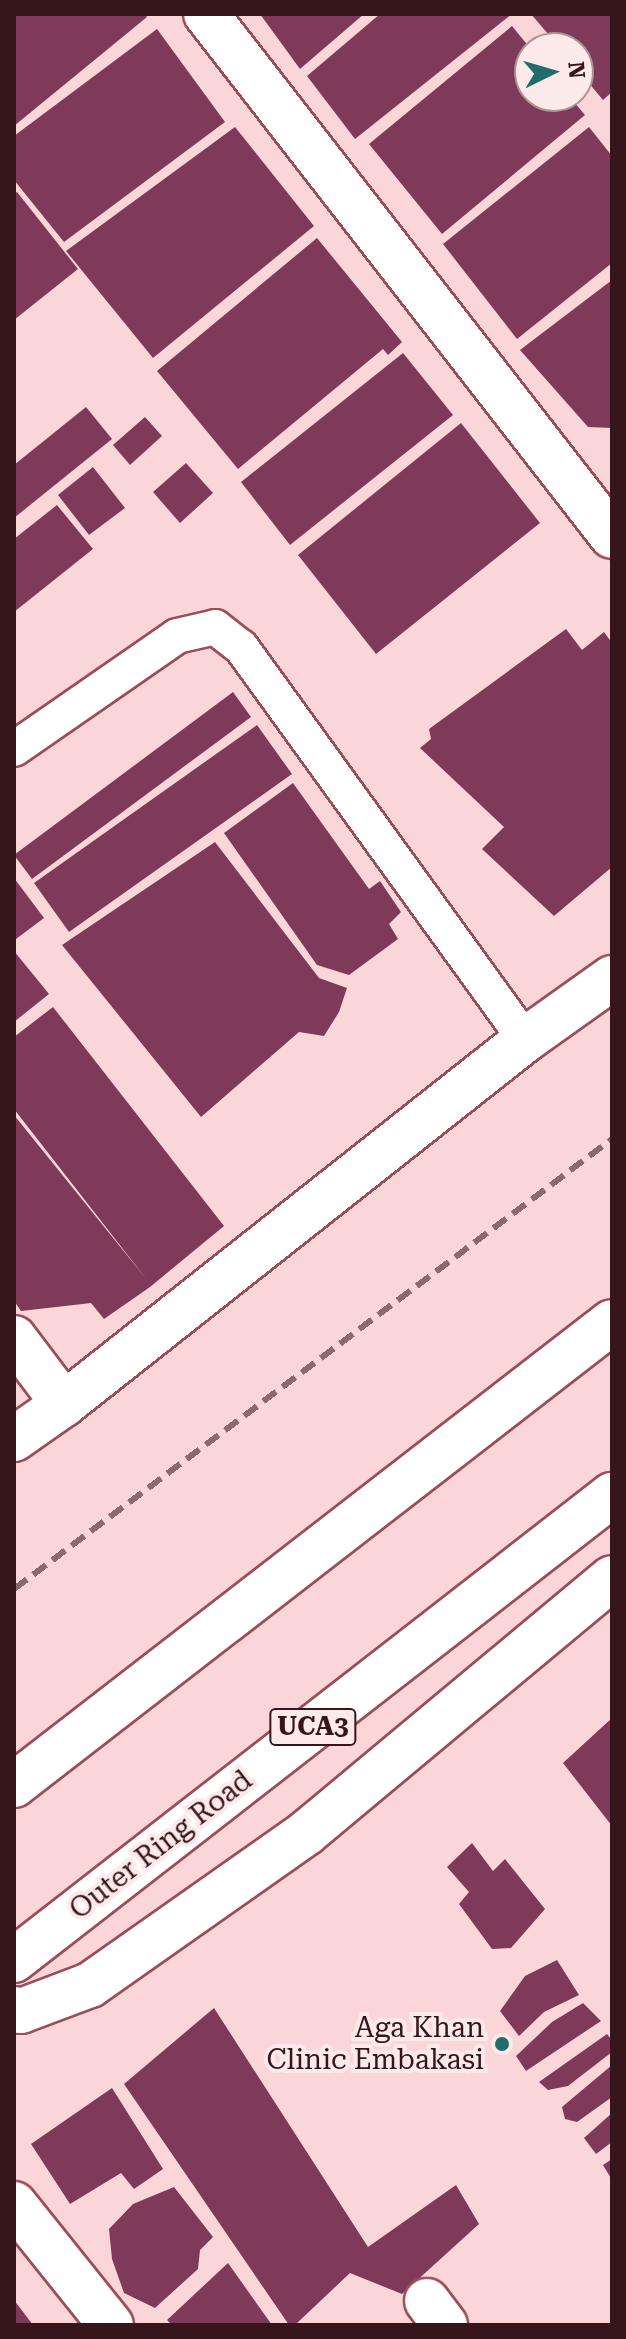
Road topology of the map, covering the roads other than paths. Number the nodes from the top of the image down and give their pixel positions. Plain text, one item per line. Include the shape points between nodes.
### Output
1 (206, 14) edge
2 (607, 519) edge
3 (14, 749) edge
4 (612, 978) edge
5 (525, 1040) junction
6 (612, 1322) edge
7 (14, 1338) edge
8 (64, 1404) junction
9 (14, 1439) edge
10 (612, 1495) edge
11 (612, 1578) edge
12 (14, 1785) edge
13 (14, 1960) edge
14 (16, 2013) edge
15 (14, 2204) edge
16 (111, 2325) edge

1 - 2 main road
3 - 5 lane via 177,636 215,627 241,647
4 - 5 main road
5 - 8 main road
6 - 12 main road
7 - 8 main road
8 - 9 main road
10 - 13 main road, Outer Ring Road / UCA3
11 - 14 main road, UCA3 via 306,1833 90,1985
15 - 16 main road

